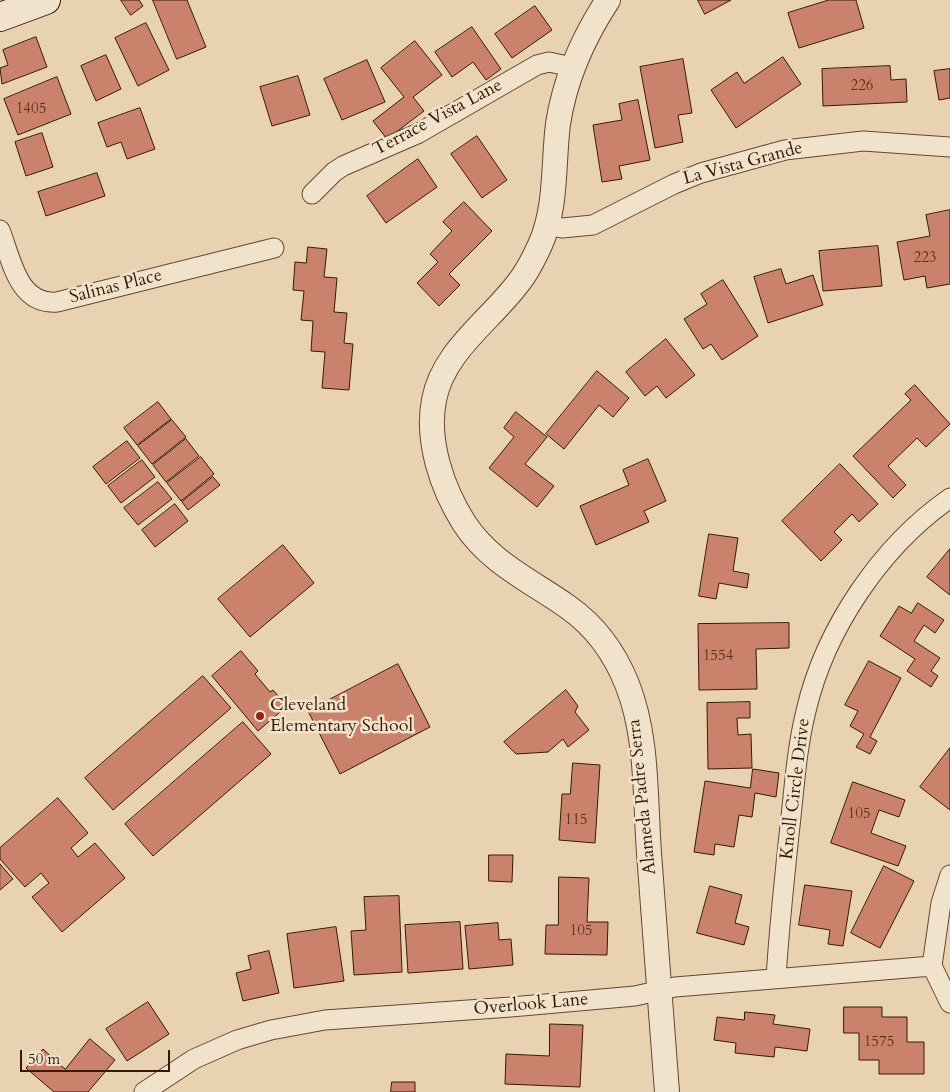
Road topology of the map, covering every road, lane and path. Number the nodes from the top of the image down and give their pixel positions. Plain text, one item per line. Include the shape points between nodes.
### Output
1 (46, 0) edge
2 (608, 0) edge
3 (0, 17) edge
4 (572, 67) junction
5 (950, 147) edge
6 (312, 194) dead end
7 (547, 225) junction
8 (0, 230) edge
9 (274, 248) dead end
10 (950, 498) edge
11 (950, 875) edge
12 (932, 966) junction
13 (776, 978) junction
14 (660, 991) junction
15 (950, 1003) edge
16 (144, 1092) edge
17 (667, 1092) edge

1 - 3 main road
2 - 4 street, Alameda Padre Serra via 582,43
4 - 6 street, Terrace Vista Lane via 549,62 537,65 419,133 343,166
4 - 7 street, Alameda Padre Serra via 558,123
5 - 7 street, La Vista Grande via 863,141 785,150 701,173 593,225 562,228
7 - 14 street, Alameda Padre Serra via 542,241 519,282 444,370 433,403 433,438 439,468 451,499 474,537 507,568 569,607 591,627 617,662 628,687 642,744
8 - 9 street, Salinas Place via 27,293 47,303
10 - 13 street, Knoll Circle Drive via 905,537 872,576 848,611 820,669 806,709 798,754
11 - 12 street via 941,903
12 - 13 street, Overlook Lane
12 - 15 street
13 - 14 street, Overlook Lane
14 - 16 street, Overlook Lane via 511,1008 325,1020 271,1030 194,1058
14 - 17 street, Alameda Padre Serra

